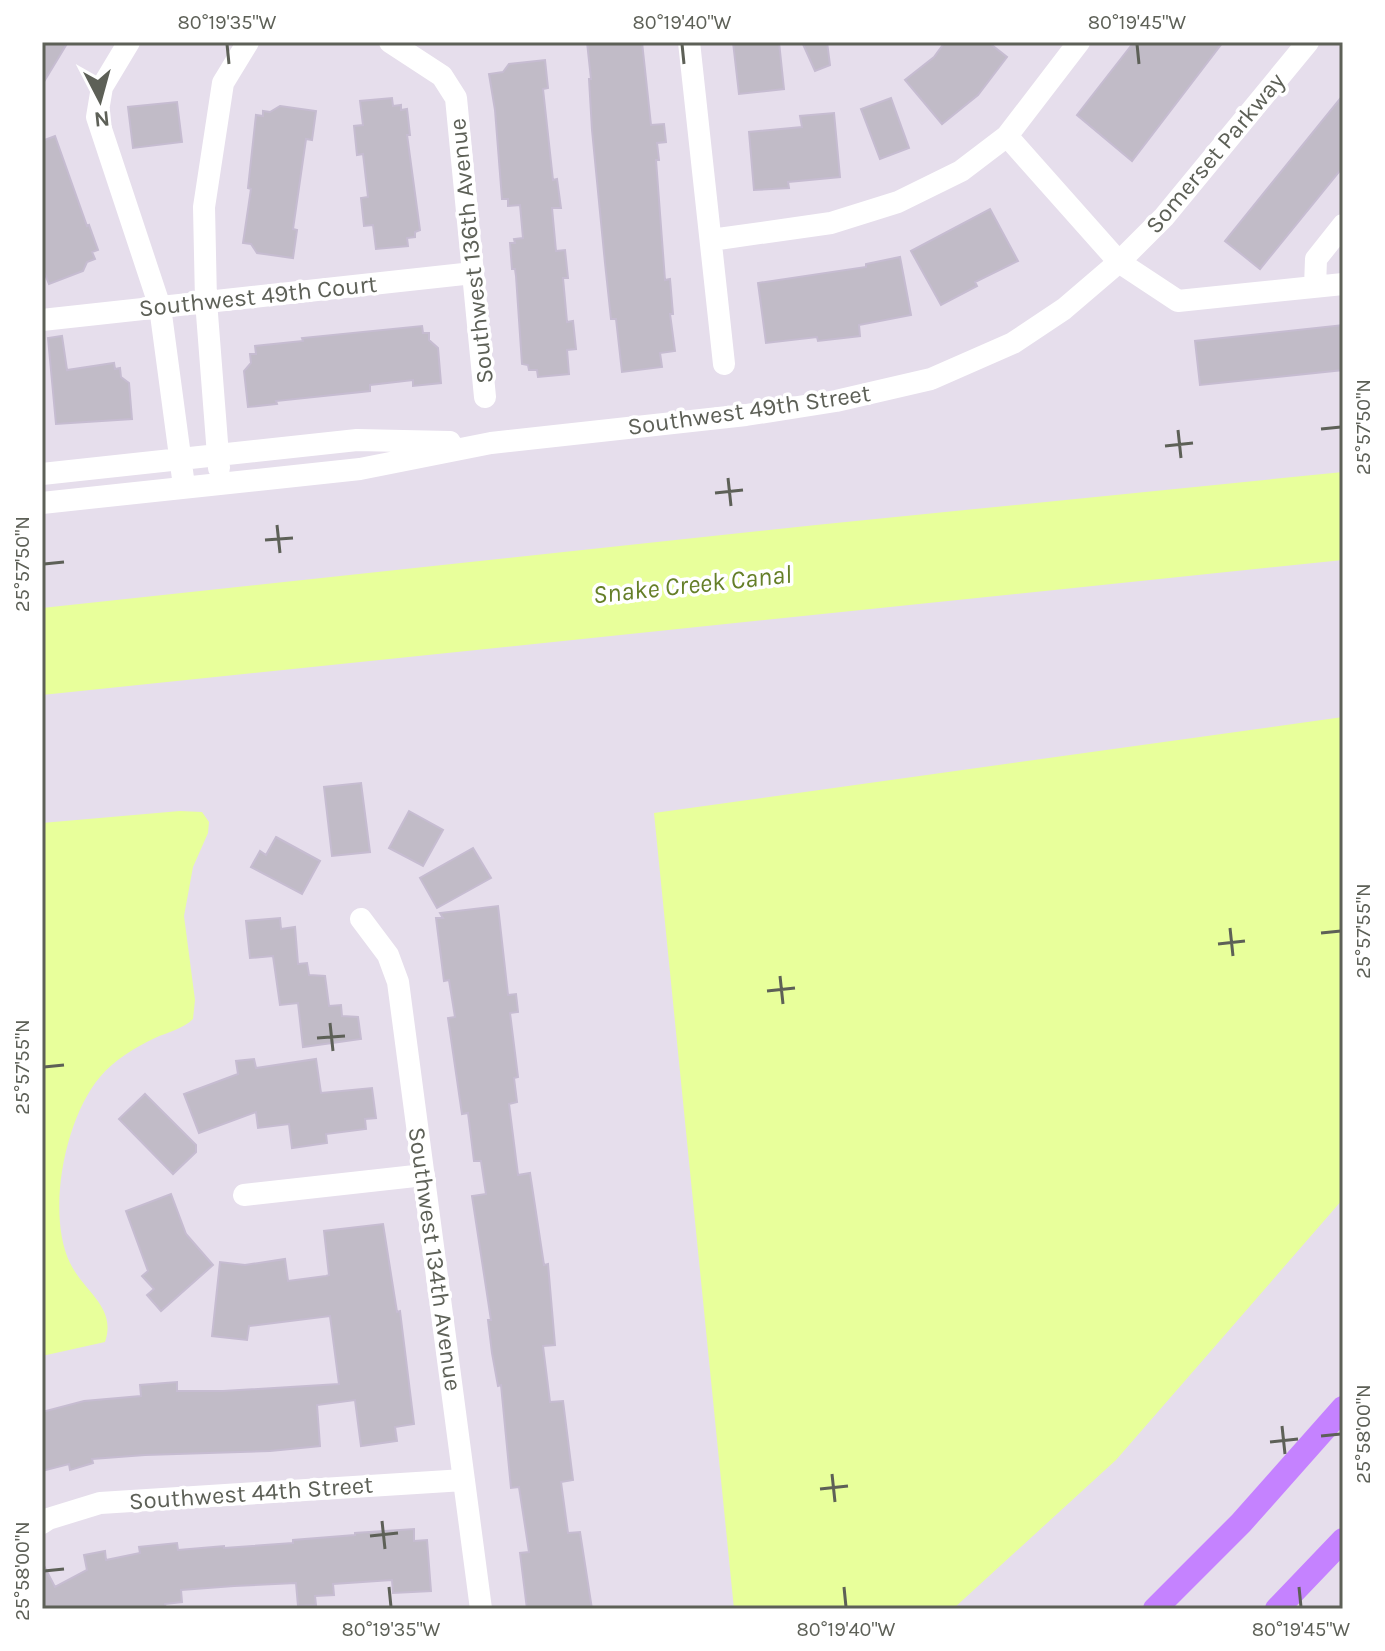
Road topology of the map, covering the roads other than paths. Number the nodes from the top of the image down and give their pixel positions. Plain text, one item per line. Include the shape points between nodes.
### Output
1 (129, 42) edge
2 (248, 42) edge
3 (390, 42) edge
4 (689, 42) edge
5 (1079, 42) edge
6 (1308, 42) edge
7 (1007, 136) junction
8 (1343, 225) edge
9 (711, 240) junction
10 (1119, 262) junction
11 (473, 273) junction
12 (1343, 284) edge
13 (1315, 287) junction
14 (206, 301) junction
15 (160, 307) junction
16 (42, 320) edge
17 (724, 364) dead end
18 (485, 397) dead end
19 (491, 443) junction
20 (218, 453) junction
21 (181, 457) junction
22 (42, 474) edge
23 (221, 483) junction
24 (184, 486) junction
25 (42, 503) edge
26 (361, 919) dead end
27 (424, 1175) junction
28 (244, 1195) dead end
29 (1343, 1408) edge
30 (464, 1480) junction
31 (42, 1523) edge
32 (1343, 1540) edge
33 (481, 1609) edge
34 (1155, 1609) edge
35 (1277, 1609) edge

1 - 15 street via 102,87 97,117
2 - 14 street via 223,83 204,207
3 - 11 street, Southwest 136th Avenue via 442,76 456,98
4 - 9 street
5 - 7 street
6 - 10 street, Somerset Parkway via 1164,217
7 - 9 street via 961,171 898,202 831,223
7 - 10 street
8 - 13 street via 1316,259
9 - 17 street
10 - 13 street via 1178,301
10 - 19 street, Southwest 49th Street via 1013,343 931,379 746,415
11 - 14 street, Southwest 49th Court
11 - 18 street, Southwest 136th Avenue
12 - 13 street
14 - 15 street, Southwest 49th Court
14 - 20 street
15 - 16 street, Southwest 49th Court
15 - 21 street
19 - 20 street, Southwest 49th Street via 357,440
19 - 23 street, Southwest 49th Street via 360,469
20 - 21 street, Southwest 49th Street
20 - 23 street
21 - 22 street, Southwest 49th Street
21 - 24 street
23 - 24 street, Southwest 49th Street
24 - 25 street, Southwest 49th Street
26 - 27 street, Southwest 134th Avenue via 388,955 398,982
27 - 28 street
27 - 30 street, Southwest 134th Avenue
29 - 34 highway via 1241,1523
30 - 31 street, Southwest 44th Street via 100,1503
30 - 33 street, Southwest 134th Avenue
32 - 35 highway

